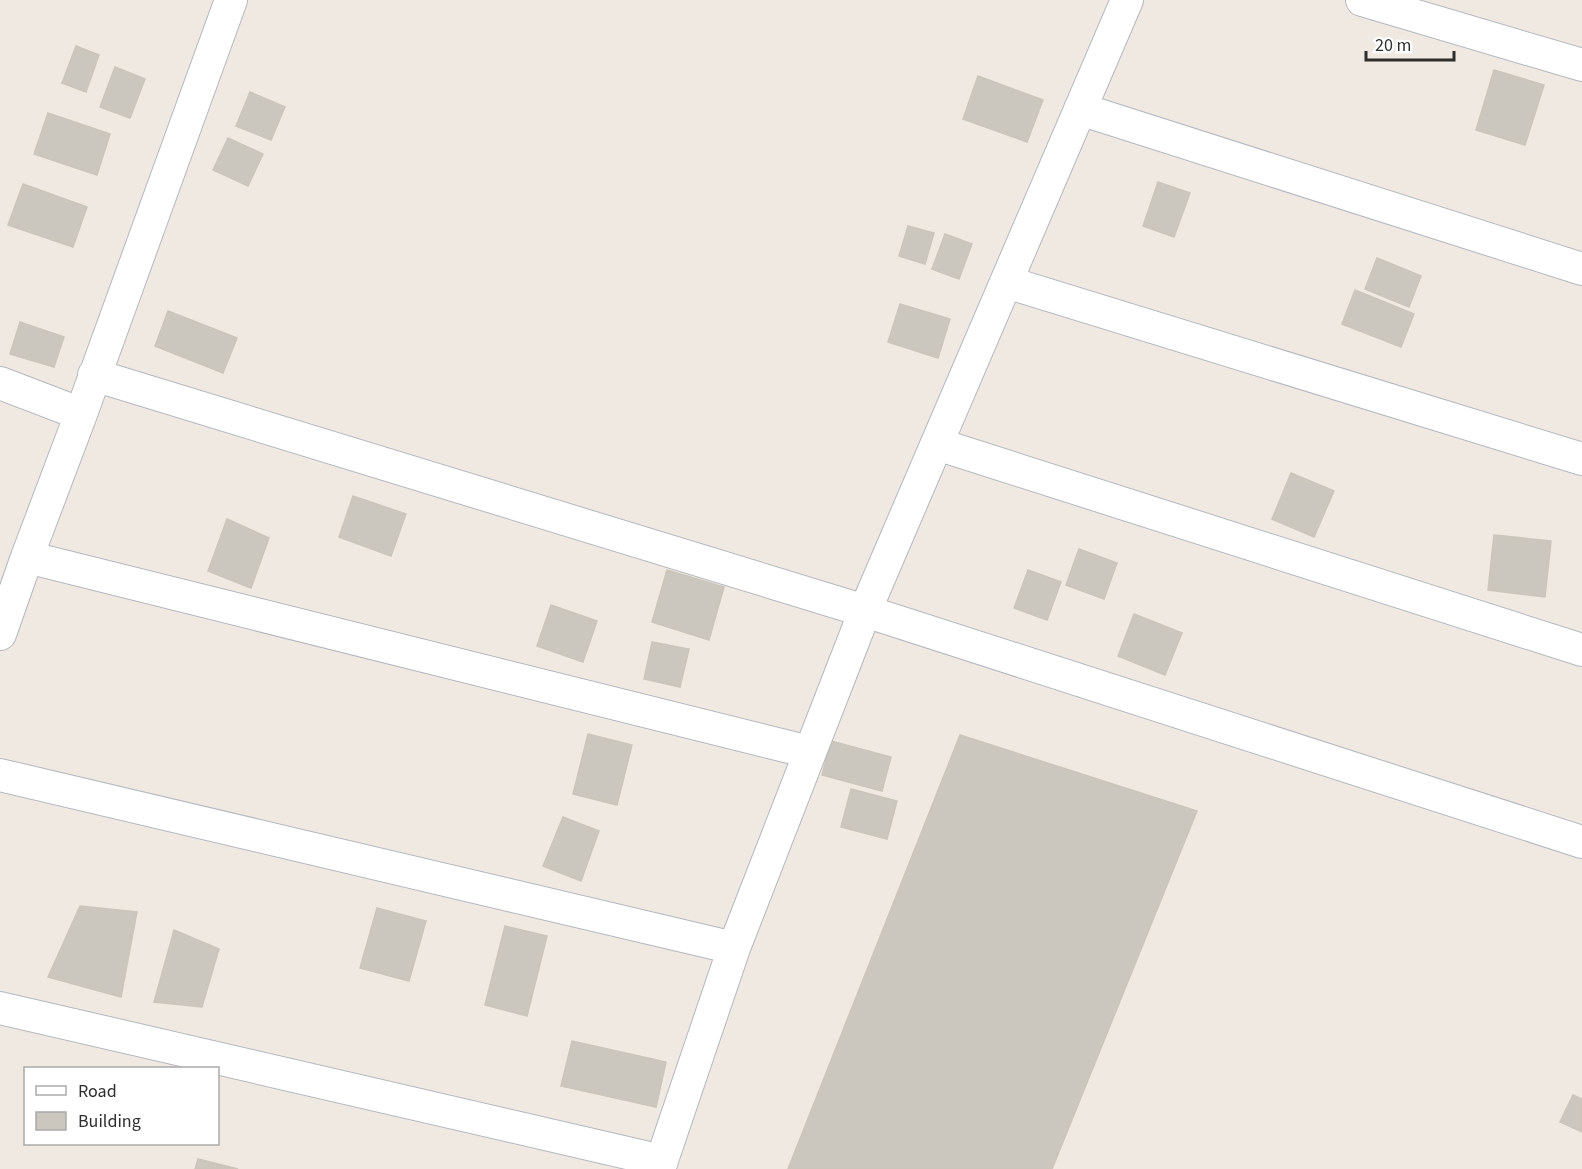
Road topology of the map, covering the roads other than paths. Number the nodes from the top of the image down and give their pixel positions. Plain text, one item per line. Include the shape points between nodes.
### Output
1 (231, 0) edge
2 (1127, 0) edge
3 (1362, 0) edge
4 (1582, 65) edge
5 (1080, 109) junction
6 (1582, 269) edge
7 (1006, 282) junction
8 (94, 375) junction
9 (0, 383) edge
10 (81, 414) junction
11 (937, 444) junction
12 (1582, 459) edge
13 (27, 557) junction
14 (865, 610) junction
15 (0, 634) edge
16 (1582, 650) edge
17 (809, 752) junction
18 (0, 775) edge
19 (1582, 842) edge
20 (734, 948) junction
21 (0, 1008) edge
22 (661, 1165) edge

1 - 8 street
2 - 5 street
3 - 4 street
5 - 6 street
5 - 7 street
7 - 11 street
7 - 12 street
8 - 10 street
8 - 14 street
9 - 10 street
10 - 13 street
11 - 14 street
11 - 16 street
13 - 15 street
13 - 17 street
14 - 17 street
14 - 19 street
17 - 20 street
18 - 20 street
20 - 22 street
21 - 22 street

